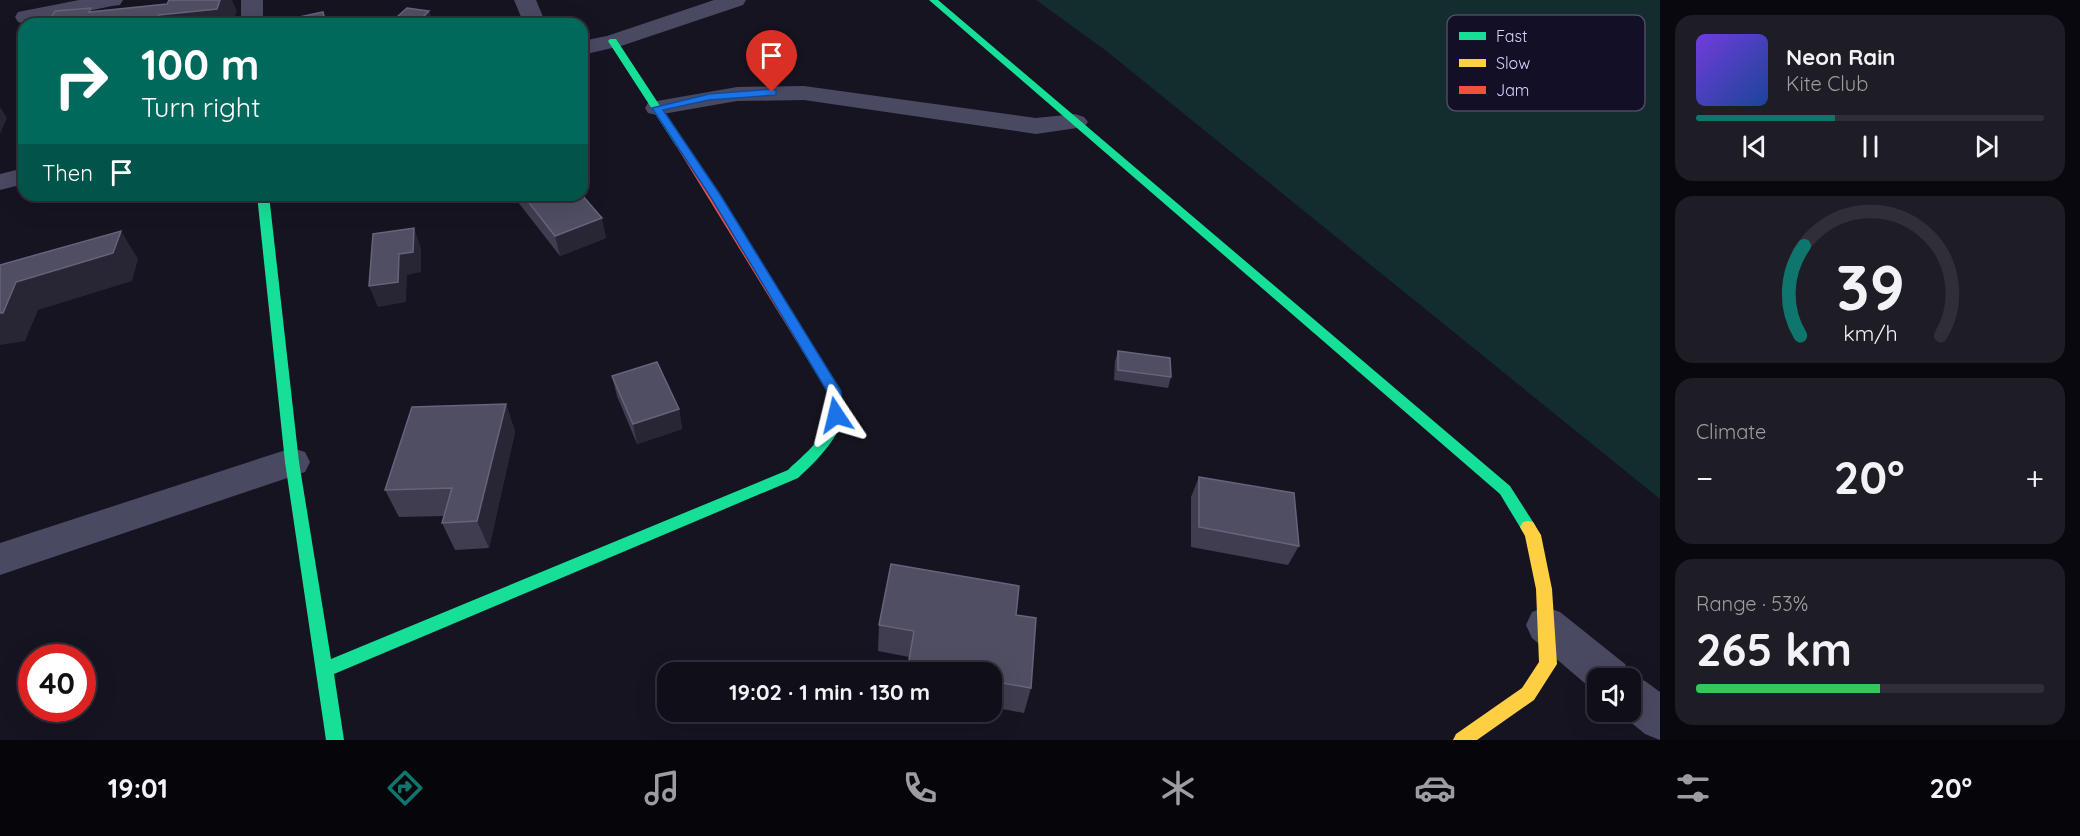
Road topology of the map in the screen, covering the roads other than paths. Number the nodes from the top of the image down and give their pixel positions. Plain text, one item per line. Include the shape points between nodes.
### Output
1 (112, 0) edge
2 (252, 0) edge
3 (525, 0) edge
4 (735, 0) edge
5 (933, 0) edge
6 (21, 13) edge
7 (252, 18) edge
8 (532, 18) edge
9 (613, 41) junction
10 (588, 47) edge
11 (657, 108) junction
12 (1075, 122) junction
13 (18, 178) edge
14 (0, 182) edge
15 (264, 201) edge
16 (292, 462) junction
17 (0, 559) edge
18 (1546, 625) junction
19 (1598, 668) edge
20 (324, 670) junction
21 (1641, 704) edge
22 (1660, 719) edge
23 (335, 740) edge
24 (1462, 740) edge

1 - 6 street
2 - 7 street
3 - 8 street
4 - 9 street
5 - 12 street
9 - 10 street
9 - 11 street
11 - 12 street via 737,94 804,93 1036,126
11 - 20 street via 716,196 834,391 836,415 821,448 793,474
12 - 18 street via 1505,490 1533,535 1544,589
13 - 14 street
15 - 16 street
16 - 17 street
16 - 20 street
18 - 19 street
18 - 24 street via 1548,664 1528,693
20 - 23 street
21 - 22 street

